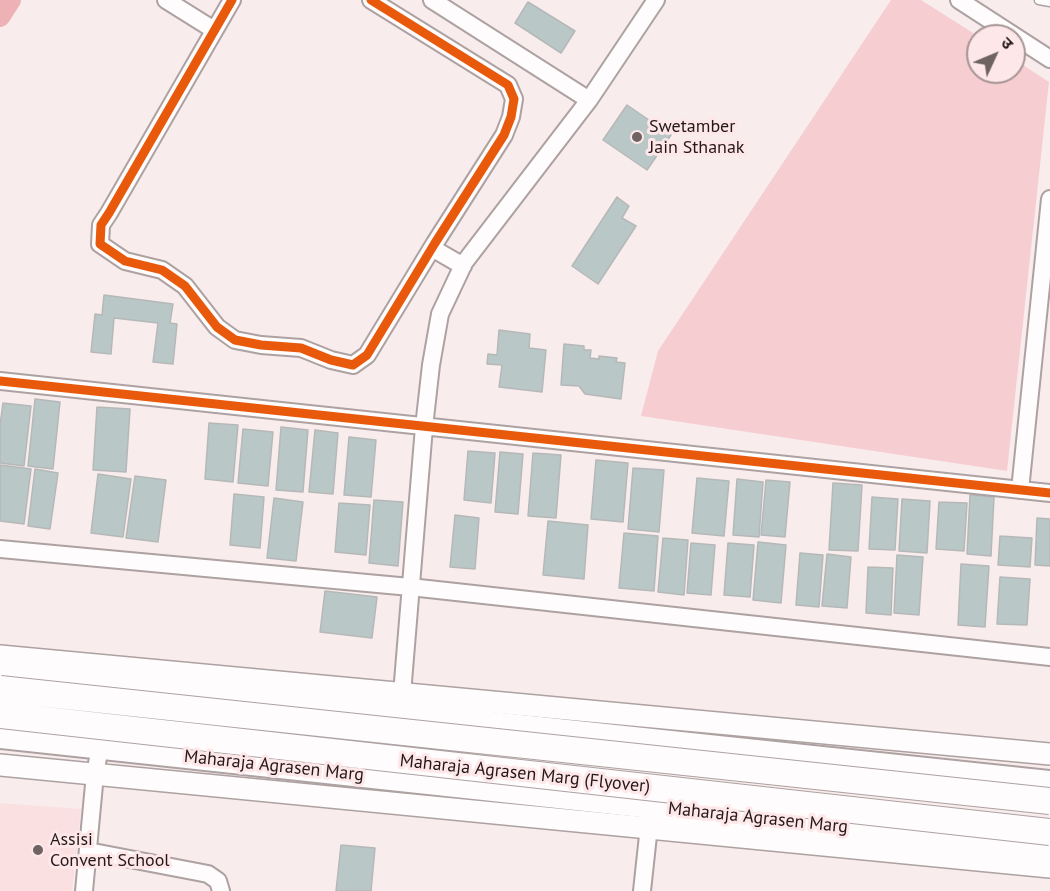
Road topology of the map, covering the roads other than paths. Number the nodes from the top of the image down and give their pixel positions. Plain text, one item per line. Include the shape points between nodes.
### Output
1 (166, 0) edge
2 (231, 0) edge
3 (371, 0) edge
4 (656, 0) edge
5 (959, 0) edge
6 (1039, 0) edge
7 (434, 1) edge
8 (1050, 2) edge
9 (214, 30) junction
10 (1050, 59) edge
11 (589, 100) junction
12 (1050, 199) edge
13 (432, 248) junction
14 (463, 266) junction
15 (0, 381) edge
16 (424, 427) junction
17 (1020, 490) junction
18 (1050, 493) edge
19 (0, 549) edge
20 (410, 587) junction
21 (0, 656) edge
22 (1050, 657) edge
23 (0, 670) edge
24 (0, 689) edge
25 (245, 696) junction
26 (401, 703) junction
27 (0, 715) edge
28 (0, 737) edge
29 (100, 747) junction
30 (1050, 754) edge
31 (239, 762) junction
32 (0, 765) edge
33 (942, 771) junction
34 (95, 774) junction
35 (1050, 782) edge
36 (1050, 801) edge
37 (650, 817) junction
38 (1050, 832) edge
39 (938, 837) junction
40 (1050, 850) edge
41 (88, 851) junction
42 (1050, 867) edge
43 (84, 891) edge
44 (221, 891) edge
45 (642, 891) edge

1 - 9 street
2 - 9 street
3 - 13 street via 508,85 514,99 504,135
4 - 11 street
5 - 10 street
6 - 8 lane
7 - 11 street
9 - 13 street via 100,225 100,244 125,261 162,270 185,286 217,327 235,340 301,348 353,365 367,355
11 - 14 street
12 - 17 street
13 - 14 street
14 - 16 street via 440,314
15 - 16 street
16 - 17 street
16 - 20 street
17 - 18 street
19 - 20 street
20 - 22 street
20 - 26 street
21 - 26 street
23 - 25 main road
24 - 36 main road, Maharaja Agrasen Marg (Flyover), bridge
25 - 26 main road
25 - 31 main road
26 - 30 street
26 - 33 main road
27 - 38 main road, Maharaja Agrasen Marg (Flyover), bridge
28 - 29 main road, Maharaja Agrasen Marg
29 - 31 main road, Maharaja Agrasen Marg
29 - 34 street
31 - 37 main road, Maharaja Agrasen Marg
32 - 34 street
33 - 35 main road
33 - 39 main road
34 - 37 street
34 - 41 street
37 - 39 main road, Maharaja Agrasen Marg
37 - 42 street
37 - 45 street
39 - 40 main road, Maharaja Agrasen Marg
41 - 43 street
41 - 44 street via 208,874 219,881

